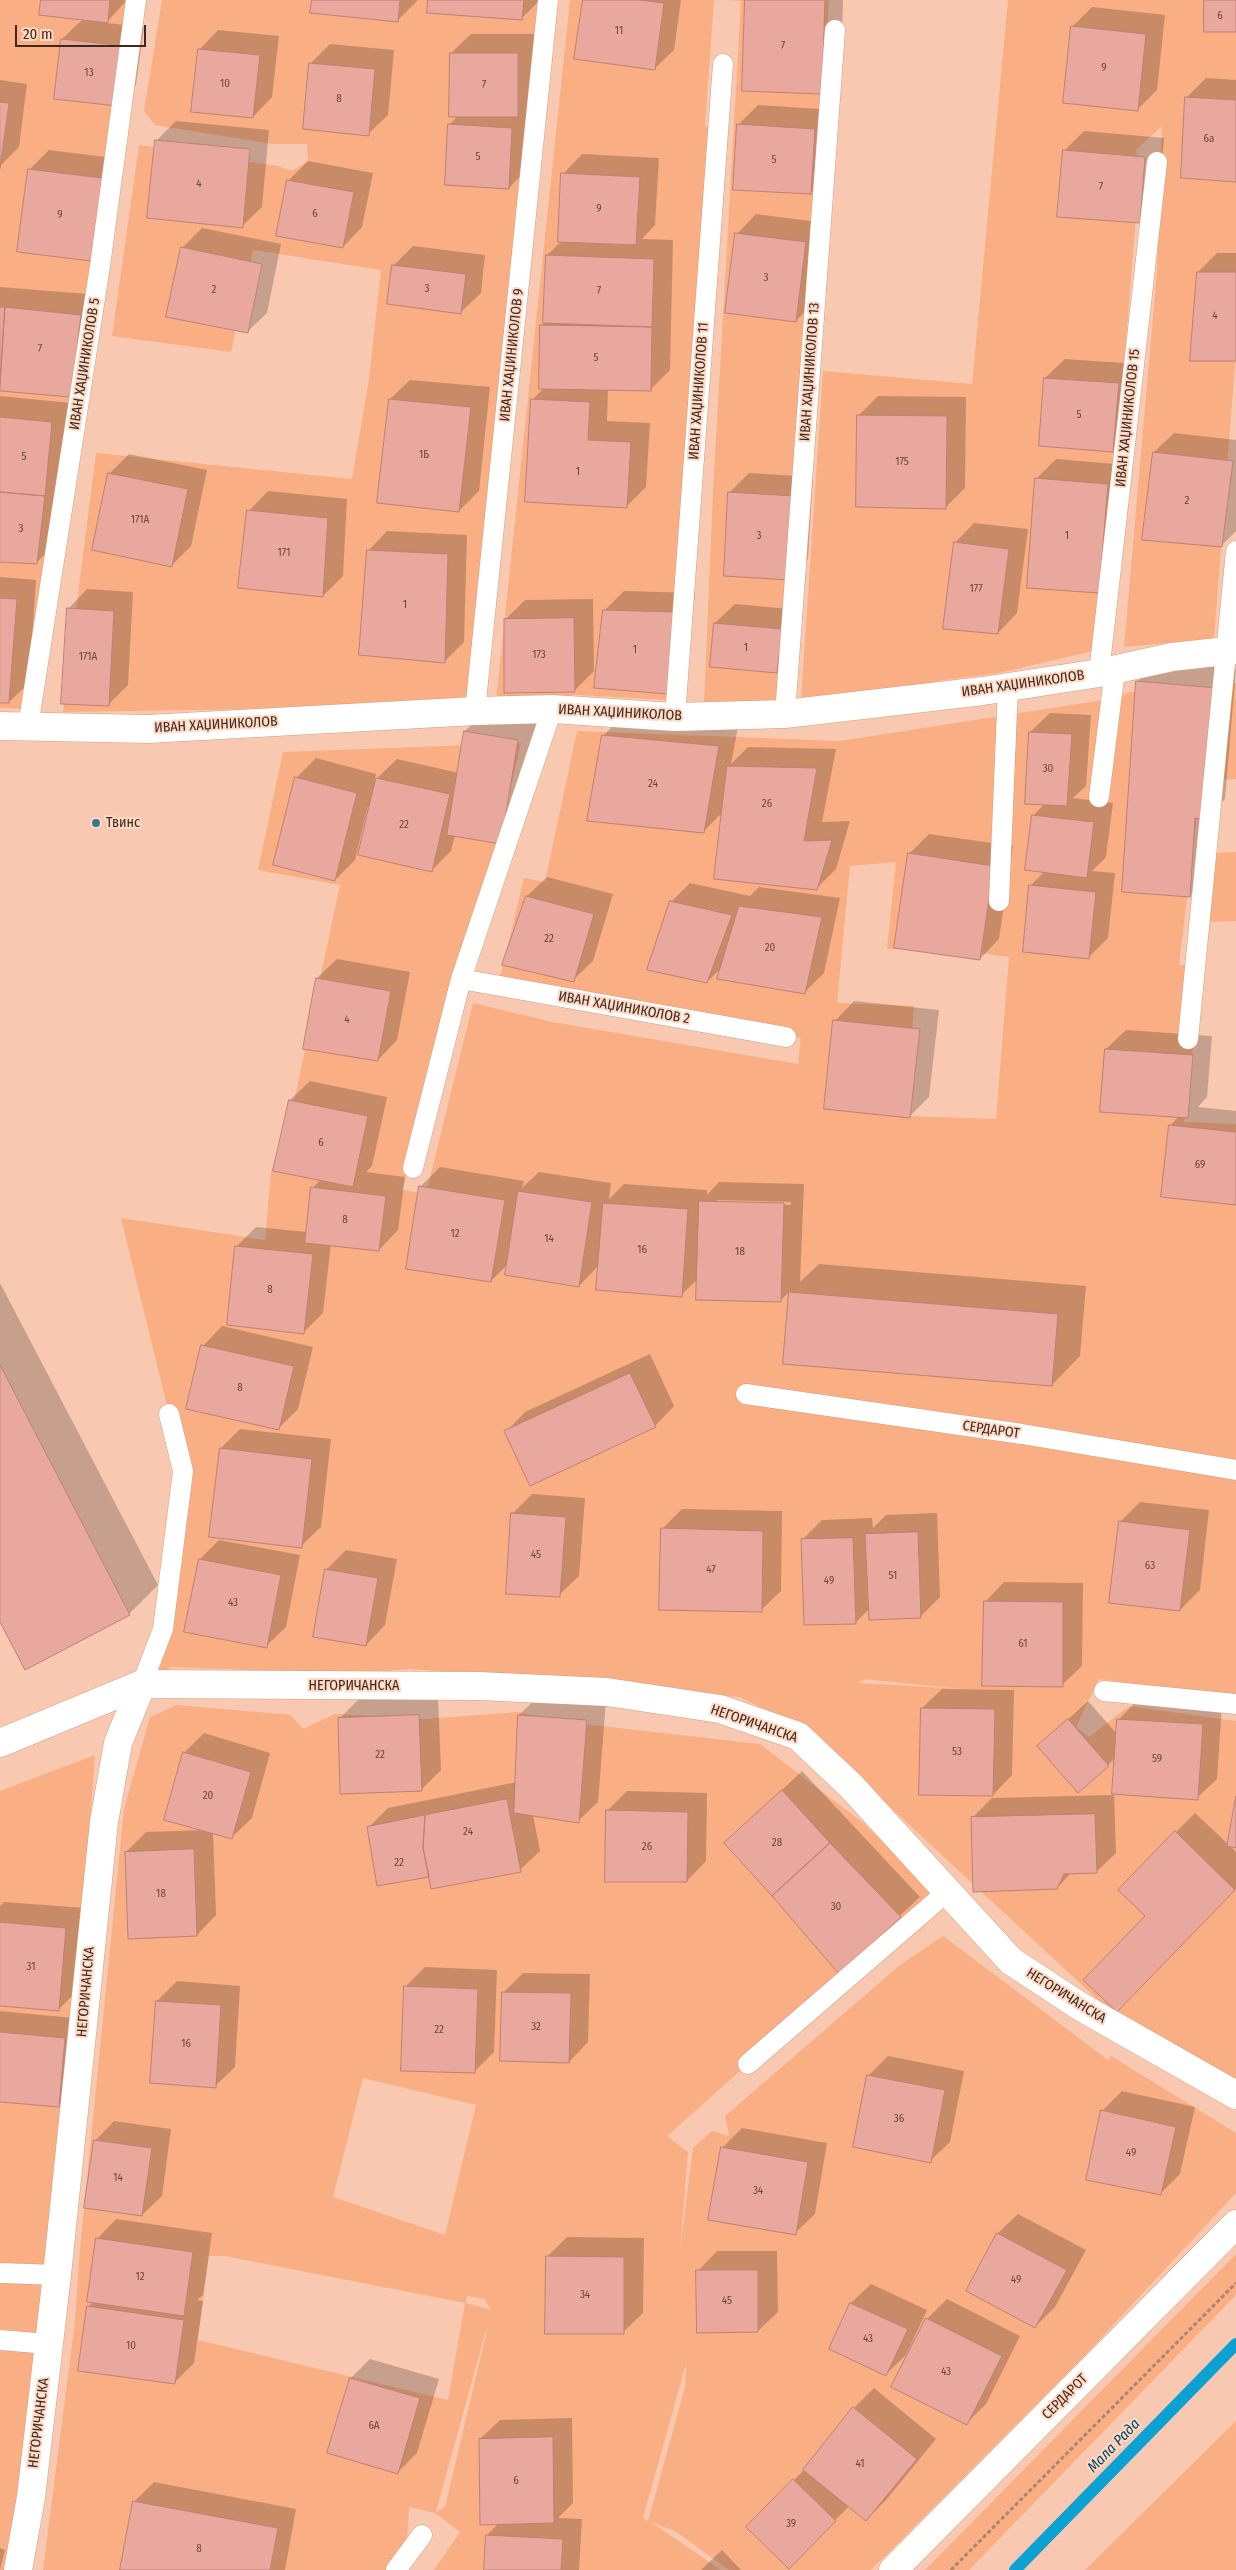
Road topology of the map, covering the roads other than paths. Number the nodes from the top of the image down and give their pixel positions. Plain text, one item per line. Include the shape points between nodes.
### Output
1 (136, 0) edge
2 (548, 0) edge
3 (835, 30) dead end
4 (723, 64) dead end
5 (1157, 162) dead end
6 (1236, 551) edge
7 (1231, 650) edge
8 (1107, 671) junction
9 (1008, 687) junction
10 (552, 709) junction
11 (475, 711) junction
12 (785, 714) junction
13 (675, 717) junction
14 (0, 726) edge
15 (28, 727) junction
16 (1099, 797) dead end
17 (999, 901) dead end
18 (462, 979) junction
19 (786, 1037) dead end
20 (1188, 1039) dead end
21 (413, 1168) dead end
22 (746, 1394) dead end
23 (169, 1414) dead end
24 (1236, 1470) edge
25 (142, 1684) junction
26 (1104, 1691) dead end
27 (1236, 1704) edge
28 (0, 1743) edge
29 (948, 1891) junction
30 (748, 2064) dead end
31 (1236, 2095) edge
32 (1236, 2224) edge
33 (0, 2273) edge
34 (57, 2275) junction
35 (0, 2340) edge
36 (48, 2344) junction
37 (422, 2535) dead end
38 (18, 2570) edge
39 (396, 2570) edge
40 (893, 2570) edge

1 - 15 lane, ИВАН ХАЏИНИКОЛОВ 5 via 100,266
2 - 11 lane, ИВАН ХАЏИНИКОЛОВ 9
3 - 12 lane, ИВАН ХАЏИНИКОЛОВ 13
4 - 13 lane, ИВАН ХАЏИНИКОЛОВ 11
5 - 8 lane, ИВАН ХАЏИНИКОЛОВ 15
6 - 7 lane
7 - 8 street, ИВАН ХАЏИНИКОЛОВ via 1172,657
7 - 20 lane
8 - 9 street, ИВАН ХАЏИНИКОЛОВ
8 - 16 lane, ИВАН ХАЏИНИКОЛОВ 15
9 - 12 street, ИВАН ХАЏИНИКОЛОВ
9 - 17 lane
10 - 11 street, ИВАН ХАЏИНИКОЛОВ
10 - 13 street, ИВАН ХАЏИНИКОЛОВ
10 - 18 lane
11 - 15 street, ИВАН ХАЏИНИКОЛОВ via 148,729
12 - 13 street, ИВАН ХАЏИНИКОЛОВ
14 - 15 street, ИВАН ХАЏИНИКОЛОВ
18 - 19 lane, ИВАН ХАЏИНИКОЛОВ 2
18 - 21 lane
22 - 24 lane, СЕРДАРОТ via 1022,1434
23 - 25 lane, НЕГОРИЧАНСКА via 183,1471 163,1629
25 - 28 street, НЕГОРИЧАНСКА
25 - 29 street, НЕГОРИЧАНСКА via 479,1686 607,1692 720,1709 798,1736 851,1786
25 - 34 street, НЕГОРИЧАНСКА via 118,1744 104,1822
26 - 27 lane
29 - 30 lane
29 - 31 street, НЕГОРИЧАНСКА via 1011,1961 1081,2007
32 - 40 street, СЕРДАРОТ
33 - 34 lane
34 - 36 street, НЕГОРИЧАНСКА
35 - 36 lane
36 - 38 street, НЕГОРИЧАНСКА via 31,2498
37 - 39 lane

